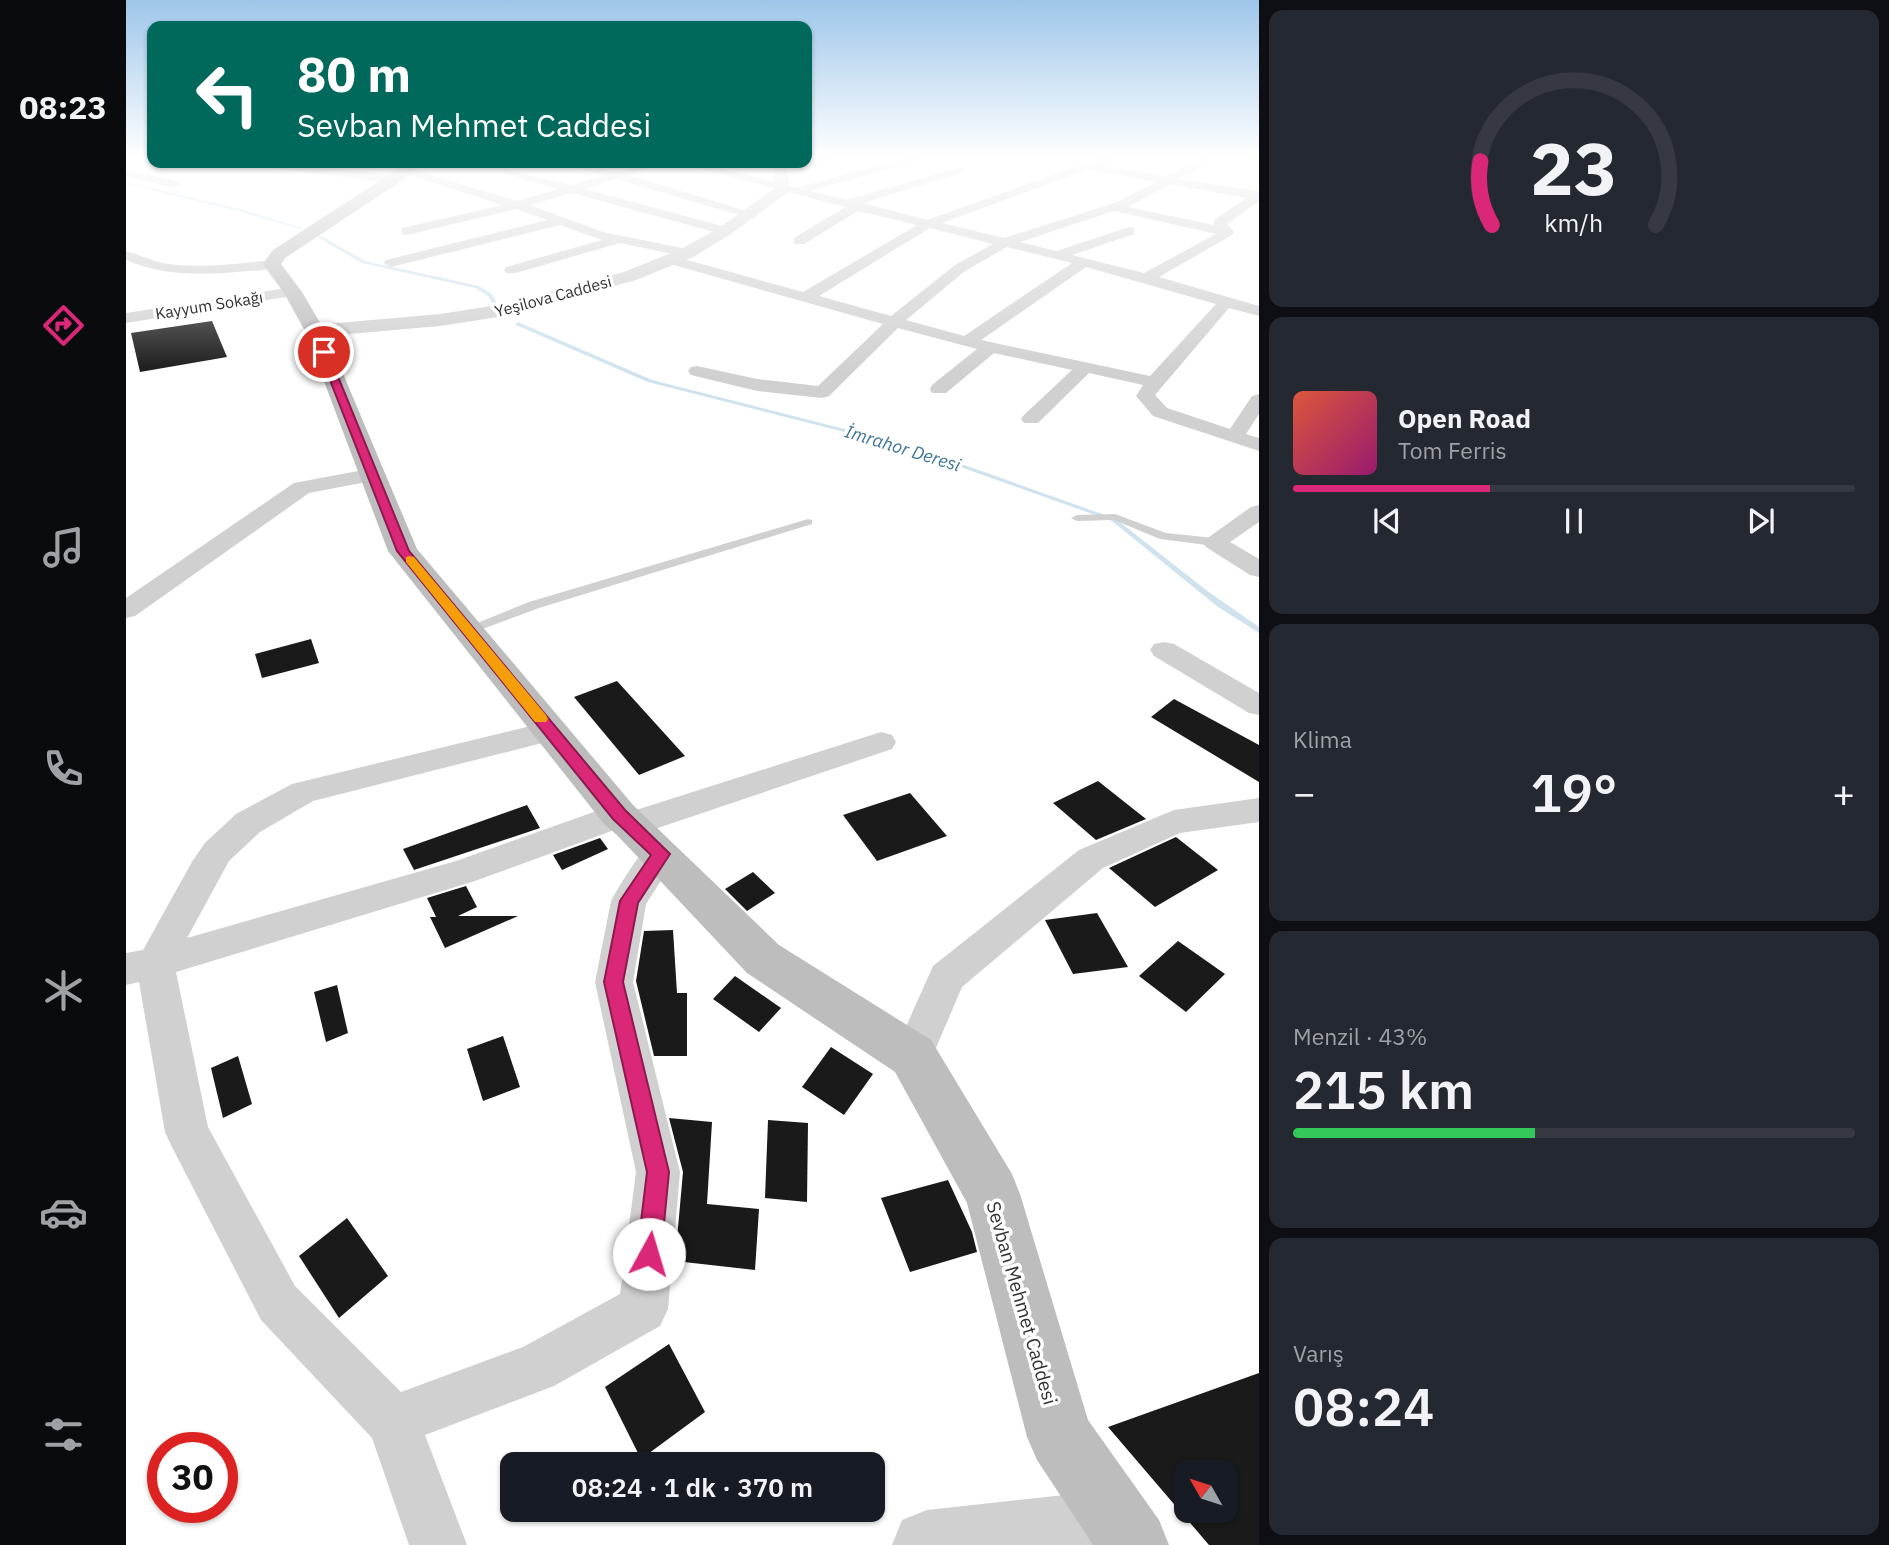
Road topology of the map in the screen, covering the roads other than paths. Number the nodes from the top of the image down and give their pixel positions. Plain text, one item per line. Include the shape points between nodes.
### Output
1 (315, 230) edge
2 (411, 230) edge
3 (524, 230) edge
4 (587, 230) edge
5 (721, 230) edge
6 (815, 230) edge
7 (918, 230) edge
8 (958, 230) edge
9 (1042, 230) edge
10 (1218, 230) edge
11 (407, 231) dead end
12 (724, 231) joint
13 (1129, 231) dead end
14 (1227, 232) joint
15 (616, 240) junction
16 (799, 241) dead end
17 (1006, 242) junction
18 (687, 253) junction
19 (126, 255) edge
20 (1057, 255) junction
21 (668, 259) junction
22 (1083, 262) junction
23 (391, 263) dead end
24 (272, 264) junction
25 (511, 270) dead end
26 (1145, 278) junction
27 (293, 292) junction
28 (804, 298) junction
29 (1225, 303) junction
30 (1258, 311) edge
31 (126, 318) edge
32 (894, 322) junction
33 (315, 331) junction
34 (967, 342) junction
35 (991, 347) junction
36 (1084, 368) junction
37 (697, 371) dead end
38 (1154, 383) junction
39 (939, 389) dead end
40 (1259, 400) edge
41 (1031, 419) dead end
42 (1234, 437) junction
43 (1259, 445) edge
44 (374, 474) junction
45 (1259, 512) edge
46 (1077, 518) dead end
47 (808, 522) dead end
48 (1214, 542) junction
49 (1259, 570) edge
50 (126, 611) edge
51 (467, 630) junction
52 (1164, 650) dead end
53 (1259, 706) edge
54 (551, 732) junction
55 (881, 742) dead end
56 (1259, 810) edge
57 (637, 831) junction
58 (141, 966) edge
59 (913, 1056) junction
60 (393, 1421) junction
61 (1127, 1535) edge
62 (438, 1545) edge
63 (927, 1545) edge

1 - 24 main road via 279,254
2 - 11 street
3 - 23 street
4 - 15 street
5 - 12 street
6 - 16 street
7 - 28 street
8 - 17 street
9 - 17 street
10 - 14 street
12 - 18 street, Yeşilova Caddesi
13 - 20 street
14 - 26 street
15 - 18 street
15 - 25 street
17 - 20 street
17 - 32 street via 960,268
18 - 21 street, Yeşilova Caddesi
19 - 24 street via 170,268 203,271
20 - 22 street
21 - 28 street
21 - 33 street, Yeşilova Caddesi via 630,276 505,310
22 - 26 street
22 - 34 street
24 - 27 main road, Sevban Mehmet Caddesi
26 - 29 street
27 - 31 street, Kayyum Sokağı
27 - 33 main road, Sevban Mehmet Caddesi
28 - 32 street
29 - 30 street
29 - 38 street
32 - 34 street
32 - 37 street via 822,392 757,385
33 - 44 main road, Sevban Mehmet Caddesi
34 - 35 street
35 - 36 street
35 - 39 street
36 - 38 street
36 - 41 street
38 - 42 street via 1145,396 1160,412
40 - 42 street
42 - 43 street
44 - 50 street via 302,488
44 - 51 main road, Sevban Mehmet Caddesi via 403,551
45 - 48 street
46 - 48 lane via 1108,516 1172,538
47 - 51 lane via 534,605
48 - 49 street
51 - 54 main road, Sevban Mehmet Caddesi
52 - 53 street
54 - 57 main road, Sevban Mehmet Caddesi
54 - 58 street via 303,792 266,811 232,836 205,869
55 - 57 street
56 - 59 street via 1174,822 1091,859 947,977
57 - 58 street via 463,872
57 - 59 main road, Sevban Mehmet Caddesi via 763,959
57 - 60 street via 614,982 658,1172 643,1309 536,1368
58 - 60 street via 187,1132 278,1303
59 - 61 main road, Sevban Mehmet Caddesi via 992,1194 1060,1437
60 - 62 street
61 - 63 street

